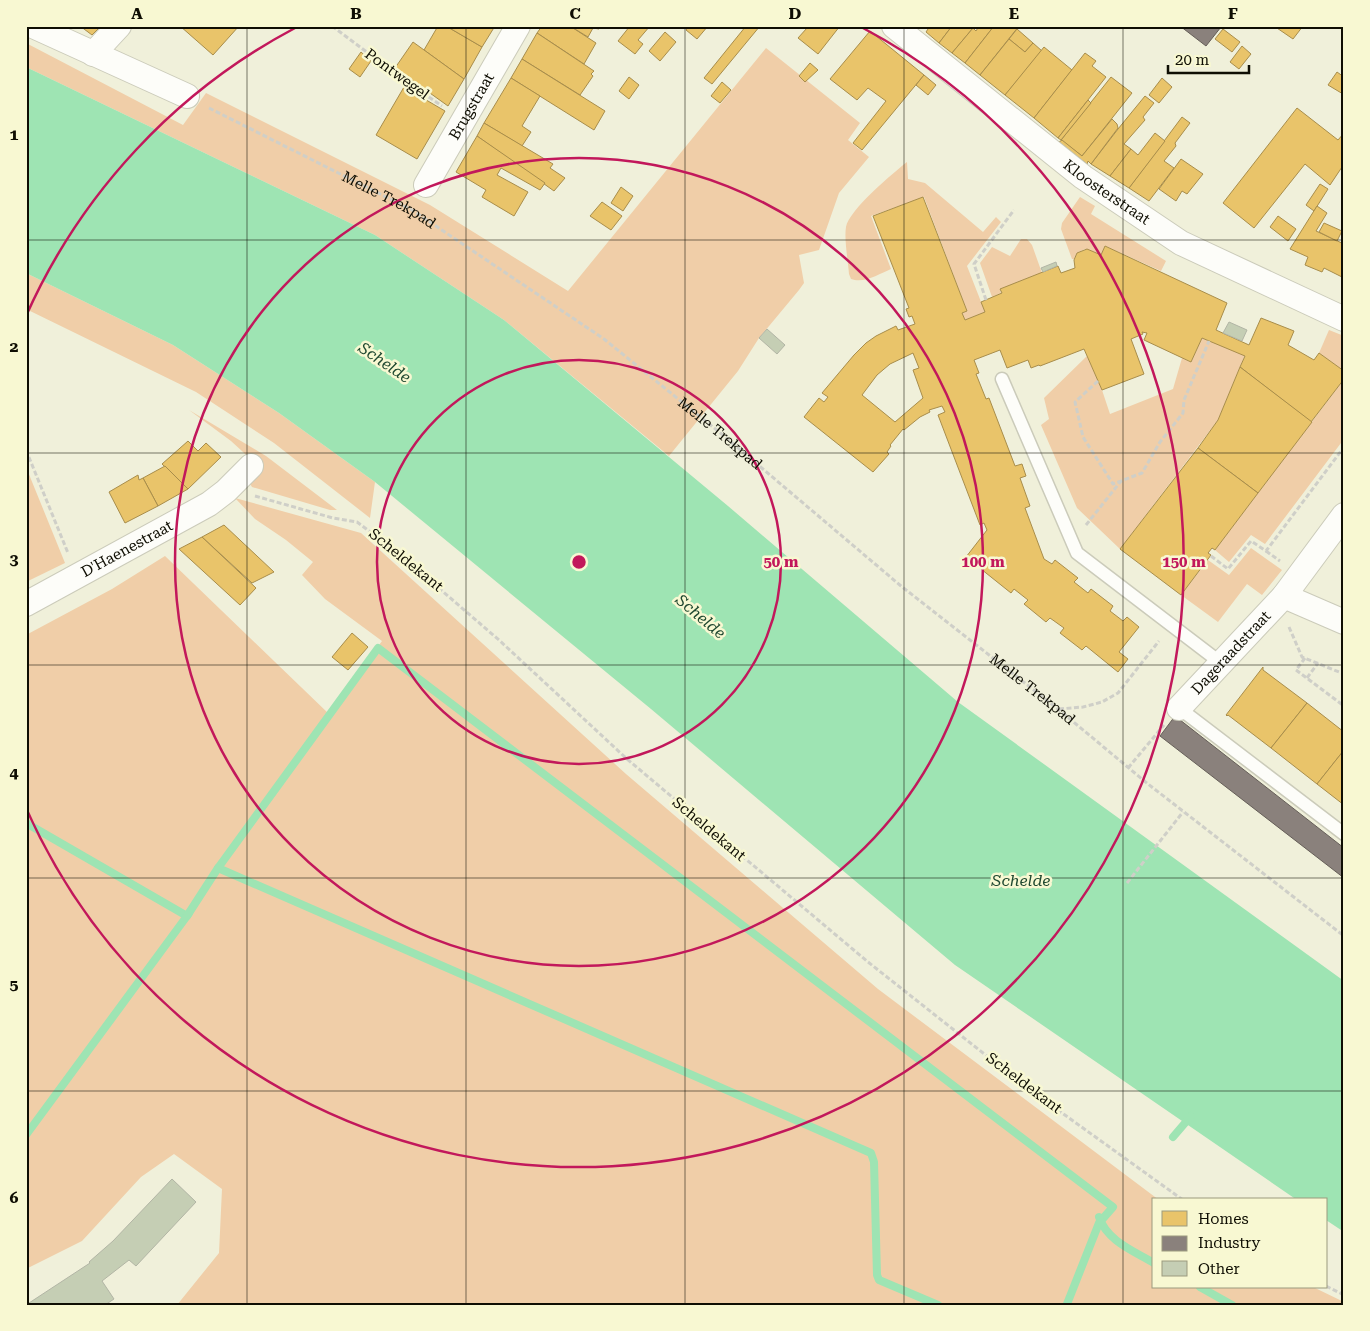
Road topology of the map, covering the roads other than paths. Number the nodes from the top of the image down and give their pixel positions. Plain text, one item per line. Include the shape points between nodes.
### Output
1 (33, 26) edge
2 (119, 26) edge
3 (518, 26) edge
4 (894, 26) edge
5 (93, 54) junction
6 (187, 96) road end
7 (426, 185) dead end
8 (1344, 319) edge
9 (1002, 379) dead end
10 (251, 466) dead end
11 (1344, 515) edge
12 (1284, 596) junction
13 (26, 604) edge
14 (1344, 622) edge
15 (1222, 663) junction
16 (1178, 708) joint
17 (1344, 834) edge

1 - 5 street
2 - 5 street
3 - 7 street, Brugstraat
4 - 8 street, Kloosterstraat via 1083,177 1181,243
5 - 6 street
9 - 15 lane via 1077,553
10 - 13 street, D'Haenestraat via 209,504
11 - 12 street, Dageraadstraat
12 - 14 street
12 - 15 street, Dageraadstraat
15 - 16 street, Dageraadstraat
16 - 17 lane

